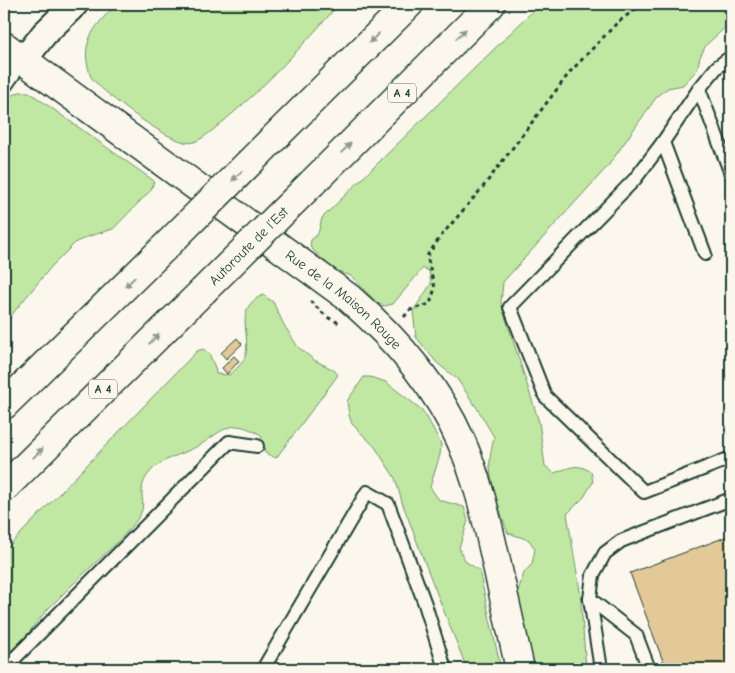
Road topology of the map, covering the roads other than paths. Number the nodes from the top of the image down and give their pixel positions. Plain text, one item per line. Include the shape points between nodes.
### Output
1 (75, 4) edge
2 (409, 4) edge
3 (491, 4) edge
4 (14, 53) edge
5 (731, 57) edge
6 (4, 88) edge
7 (698, 88) junction
8 (663, 142) junction
9 (731, 174) edge
10 (705, 254) dead end
11 (4, 405) edge
12 (257, 446) dead end
13 (731, 458) edge
14 (4, 488) edge
15 (731, 499) edge
16 (590, 599) junction
17 (4, 669) edge
18 (263, 669) edge
19 (445, 669) edge
20 (520, 669) edge
21 (601, 669) edge
22 (649, 669) edge

1 - 4 street via 44,34
2 -> 11 main road, bridge
14 -> 3 main road, Autoroute de l’Est / A 4, bridge
4 - 6 lane
4 - 20 main road, Rue de la Maison Rouge via 350,298 390,335 412,361 446,411 473,470 484,505
5 - 7 lane
7 - 8 lane
7 - 9 lane
8 - 10 lane
8 - 13 lane via 635,179 510,307 545,396 644,492
12 - 17 lane via 229,442
15 - 16 lane via 621,541 605,553 593,575
16 - 21 lane
16 - 22 lane via 636,635
18 - 19 lane via 366,492 388,504

